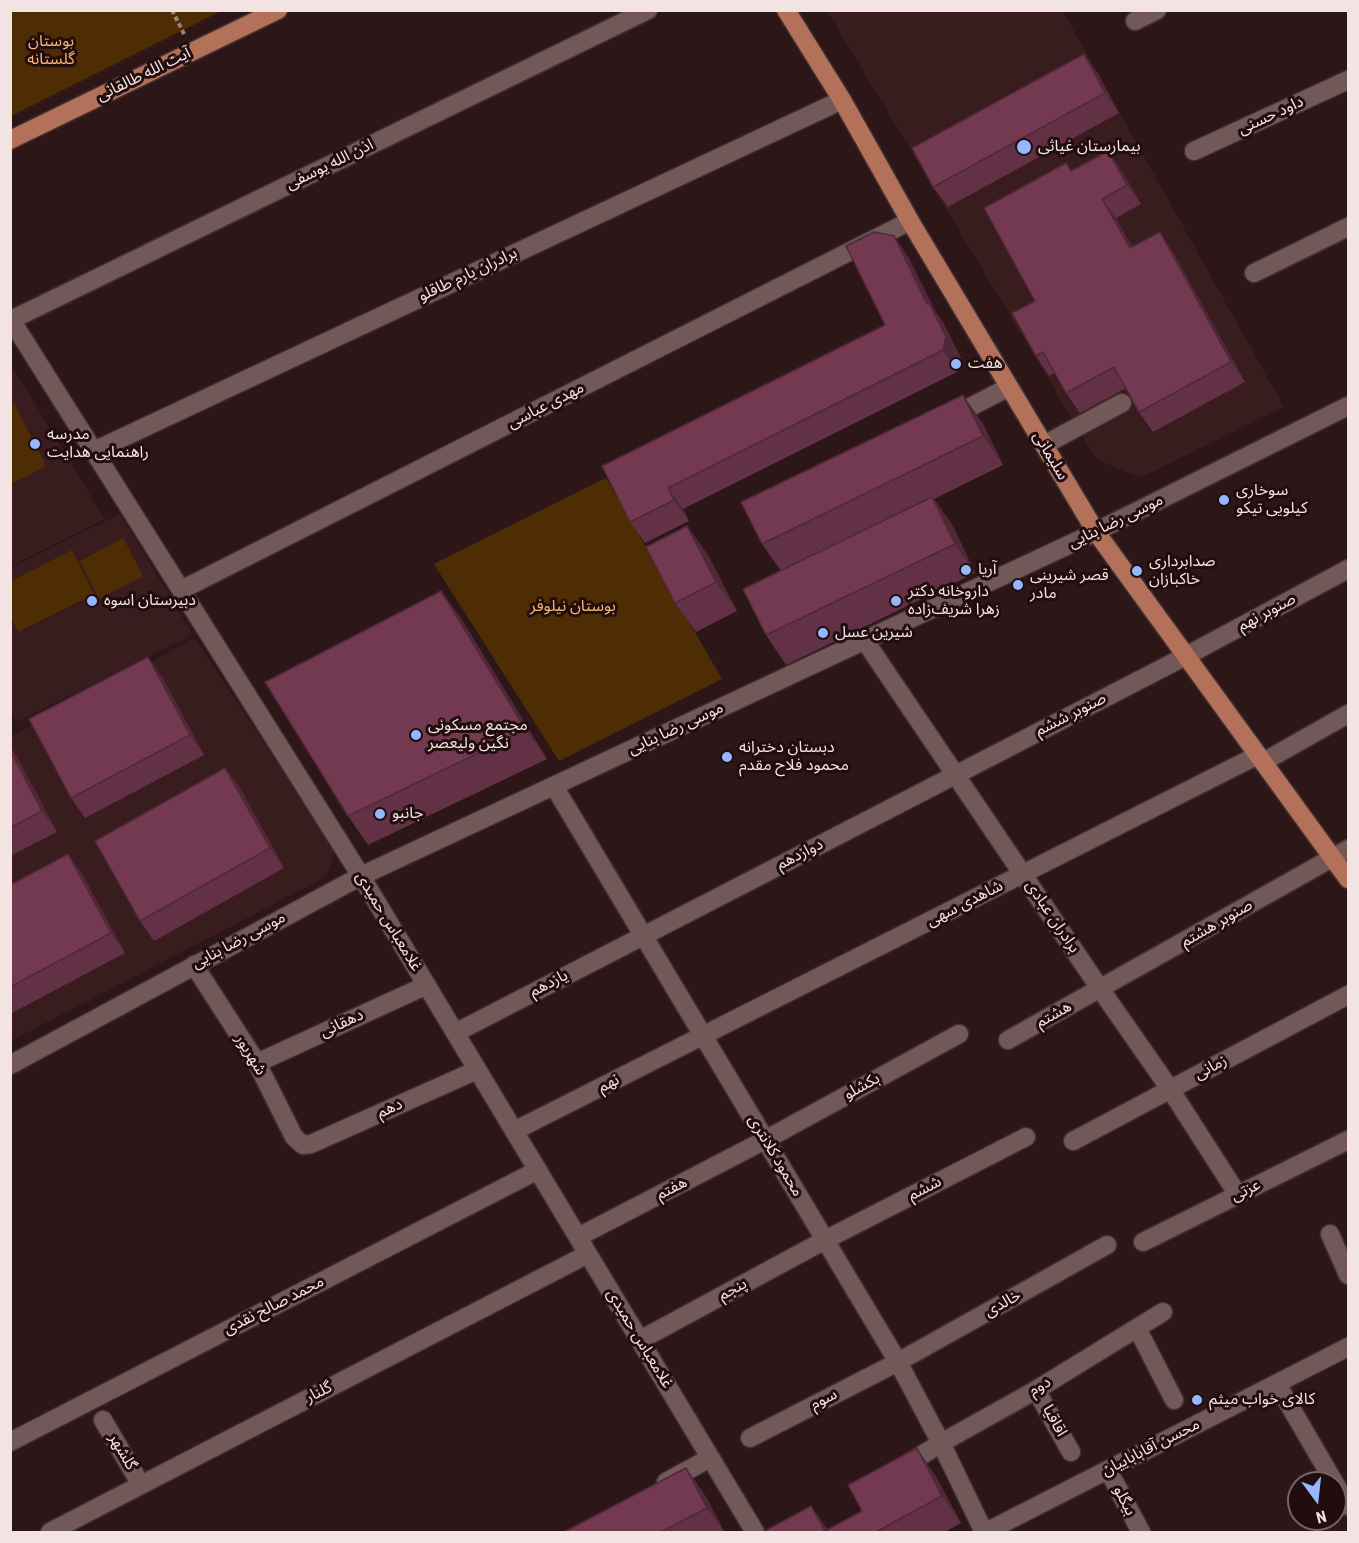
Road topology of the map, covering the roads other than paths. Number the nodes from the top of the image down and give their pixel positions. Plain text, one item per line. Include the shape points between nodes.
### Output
1 (278, 10) edge
2 (648, 10) edge
3 (786, 10) edge
4 (1157, 10) edge
5 (1135, 21) dead end
6 (1348, 80) edge
7 (842, 100) junction
8 (10, 140) edge
9 (1194, 151) dead end
10 (910, 221) junction
11 (1348, 227) edge
12 (1254, 273) dead end
13 (11, 319) edge
14 (1009, 387) junction
15 (1122, 402) edge
16 (1348, 406) edge
17 (936, 425) edge
18 (1044, 445) junction
19 (94, 451) junction
20 (1096, 532) junction
21 (1348, 570) edge
22 (181, 590) junction
23 (865, 641) junction
24 (1186, 656) junction
25 (1348, 714) edge
26 (1261, 759) junction
27 (956, 774) junction
28 (554, 786) junction
29 (1341, 853) edge
30 (1023, 874) junction
31 (361, 876) junction
32 (1348, 879) edge
33 (643, 935) junction
34 (194, 965) junction
35 (427, 985) junction
36 (1101, 990) junction
37 (1348, 995) edge
38 (455, 1033) junction
39 (959, 1034) dead end
40 (703, 1036) junction
41 (1008, 1040) dead end
42 (256, 1064) junction
43 (10, 1065) edge
44 (477, 1070) junction
45 (1170, 1089) junction
46 (514, 1131) junction
47 (1026, 1137) dead end
48 (765, 1140) junction
49 (1348, 1140) edge
50 (1073, 1141) dead end
51 (303, 1145) joint
52 (538, 1170) junction
53 (1238, 1195) junction
54 (1330, 1234) dead end
55 (578, 1237) junction
56 (825, 1240) junction
57 (1143, 1242) dead end
58 (1107, 1245) dead end
59 (588, 1254) junction
60 (1348, 1275) edge
61 (1163, 1312) dead end
62 (1137, 1328) junction
63 (640, 1340) junction
64 (1348, 1347) edge
65 (898, 1362) junction
66 (1277, 1384) junction
67 (1036, 1390) junction
68 (1174, 1400) dead end
69 (103, 1420) dead end
70 (750, 1438) dead end
71 (10, 1442) edge
72 (941, 1443) junction
73 (1071, 1452) dead end
74 (710, 1458) junction
75 (1108, 1470) junction
76 (885, 1478) edge
77 (141, 1485) junction
78 (650, 1490) edge
79 (1348, 1506) edge
80 (50, 1533) edge
81 (755, 1533) edge
82 (985, 1533) edge
83 (1141, 1533) edge

1 - 8 main road, آیت الله طالقانی
2 - 13 street, اذن الله یوسفی
3 - 7 main road, سلیمانی
4 - 5 street
6 - 9 street, داود حسنی
7 - 10 main road, سلیمانی
7 - 19 street, برادران یارم طاقلو
10 - 14 main road, سلیمانی
10 - 22 street, مهدی عباسی
11 - 12 street
13 - 19 street, غلامعباس حمیدی
14 - 17 street
14 - 18 main road, سلیمانی
15 - 18 street
16 - 20 street, موسی رضا بنایی
18 - 20 main road, سلیمانی
19 - 22 street, غلامعباس حمیدی
20 - 23 street, موسی رضا بنایی
20 - 24 main road, سلیمانی
21 - 24 street, صنوبر نهم
22 - 31 street, غلامعباس حمیدی
23 - 27 street, برادران عبادی
23 - 28 street, موسی رضا بنایی
24 - 26 main road, سلیمانی
24 - 27 street, صنوبر ششم
25 - 26 street, شاهدی سهی
26 - 29 main road, سلیمانی
26 - 30 street, شاهدی سهی
27 - 30 street, برادران عبادی
27 - 33 street, دوازدهم
28 - 31 street, موسی رضا بنایی
28 - 33 street, محمود کلانتری
29 - 32 main road, سلیمانی
29 - 36 street, صنوبر هشتم
30 - 36 street, برادران عبادی
30 - 40 street, شاهدی سهی
31 - 34 street, موسی رضا بنایی
31 - 35 street, غلامعباس حمیدی
33 - 38 street, یازدهم
33 - 40 street, محمود کلانتری
34 - 42 street, شهریور
34 - 43 street, موسی رضا بنایی
35 - 38 street, غلامعباس حمیدی
35 - 42 street, دهقانی
36 - 41 street, هشتم
36 - 45 street, برادران عبادی
37 - 45 street, زمانی
38 - 44 street, غلامعباس حمیدی
39 - 48 street, بکشلو
40 - 46 street, نهم
40 - 48 street, محمود کلانتری
42 - 51 street, شهریور via 294,1137
44 - 46 street, غلامعباس حمیدی
44 - 51 street, دهم
45 - 50 street, زمانی
45 - 53 street, برادران عبادی
46 - 52 street, غلامعباس حمیدی
47 - 56 street, ششم
48 - 55 street, هفتم
48 - 56 street, محمود کلانتری
49 - 53 street, عزتی
52 - 55 street, غلامعباس حمیدی
52 - 71 street, محمد صالح نقدی
53 - 57 street, عزتی
54 - 60 street
55 - 59 street, غلامعباس حمیدی
56 - 63 street, پنجم
56 - 65 street, محمود کلانتری
58 - 65 street, خالدی
59 - 63 street, غلامعباس حمیدی
59 - 77 street, گلنار
61 - 62 street, دوم
62 - 67 street, دوم
62 - 68 street
63 - 74 street, غلامعباس حمیدی
64 - 66 street, محسن آقاباباییان
65 - 70 street, سوم
65 - 72 street, محمود کلانتری
66 - 75 street, محسن آقاباباییان
66 - 79 street
67 - 72 street, دوم
67 - 73 street, اقاقیا
69 - 77 street, گلشهر
72 - 76 street, دوم
72 - 82 street, محمود کلانتری
74 - 78 street
74 - 81 street, غلامعباس حمیدی
75 - 82 street, محسن آقاباباییان
75 - 83 street, بیگلو
77 - 80 street, گلنار

